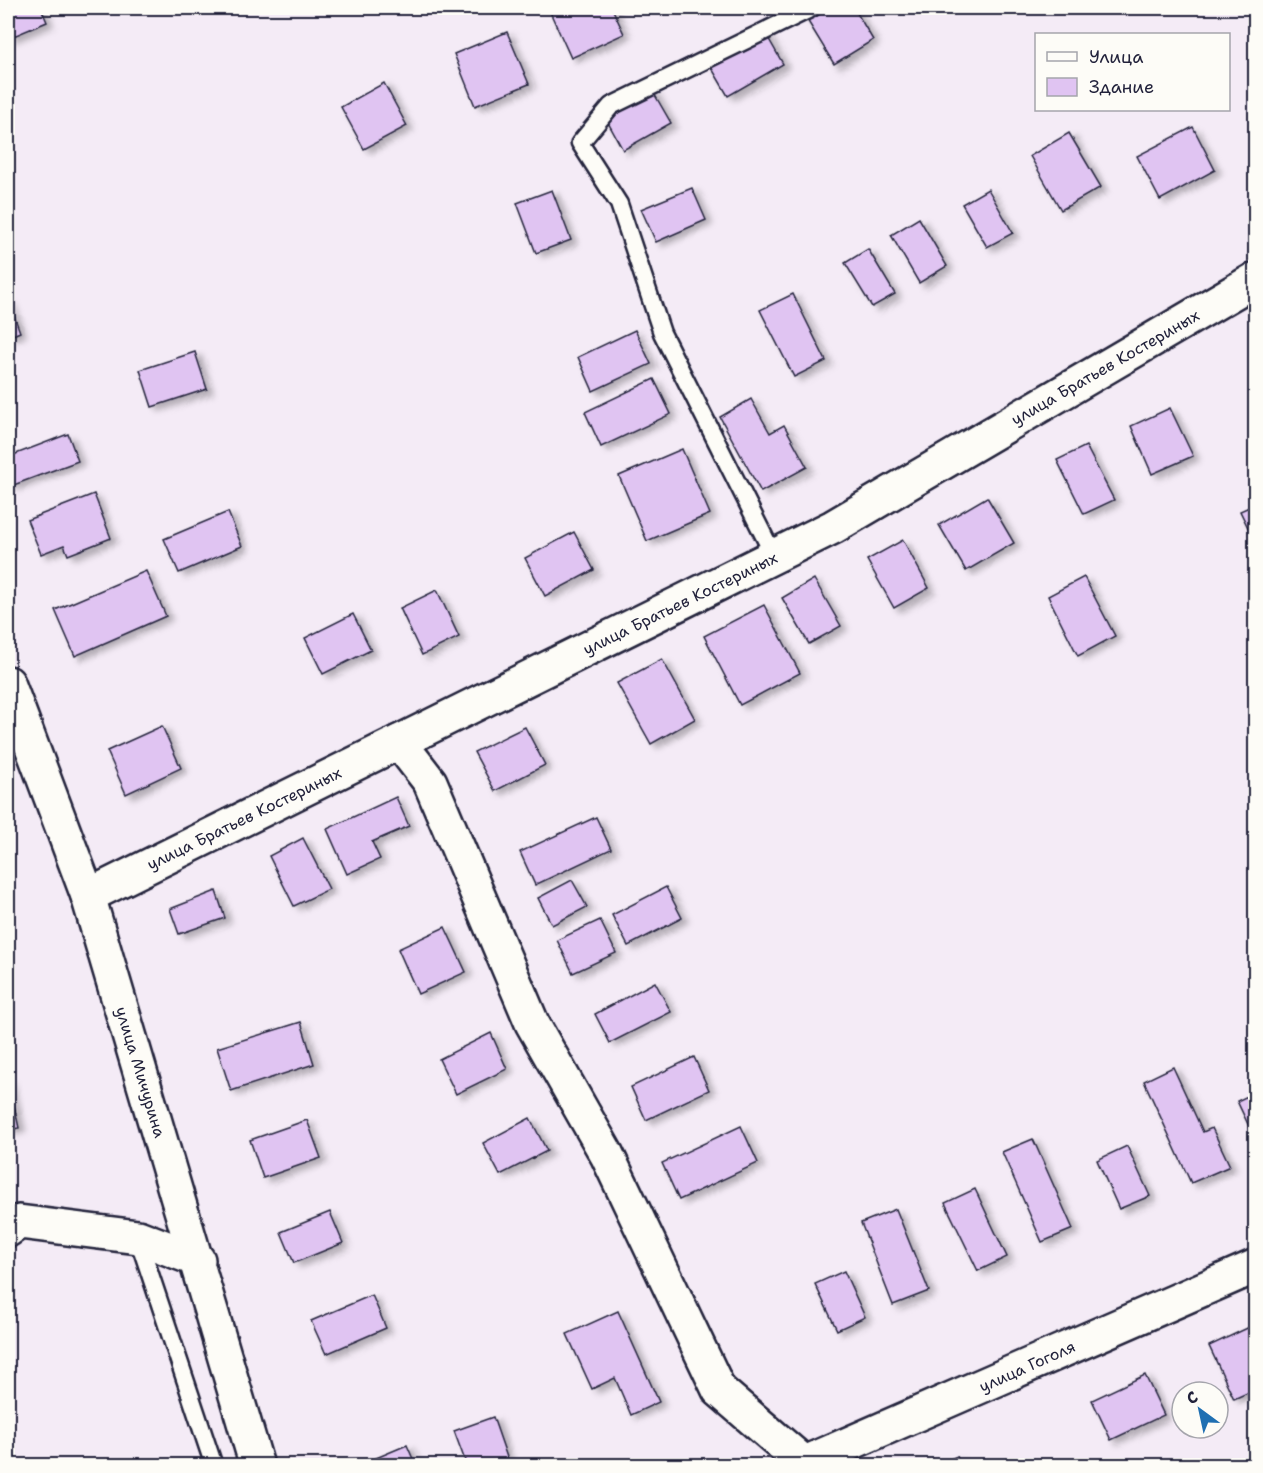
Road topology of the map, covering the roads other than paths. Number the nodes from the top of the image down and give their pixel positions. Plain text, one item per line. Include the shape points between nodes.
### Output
1 (812, 8) edge
2 (1256, 279) edge
3 (774, 556) junction
4 (8, 683) edge
5 (399, 742) junction
6 (87, 896) junction
7 (8, 1230) edge
8 (138, 1237) junction
9 (198, 1260) junction
10 (1256, 1266) edge
11 (801, 1464) edge
12 (214, 1466) edge
13 (257, 1466) edge

1 - 3 lane via 611,106 579,143 619,204 662,333
2 - 3 street, улица Братьев Костериных via 833,527
3 - 5 street, улица Братьев Костериных
4 - 6 street, улица Мичурина
5 - 6 street, улица Братьев Костериных
5 - 11 street via 430,782 532,1023 607,1155 719,1390
6 - 9 street, улица Мичурина
7 - 8 street via 19,1222
8 - 9 street
8 - 12 lane
9 - 13 street, улица Мичурина
10 - 11 street, улица Гоголя

